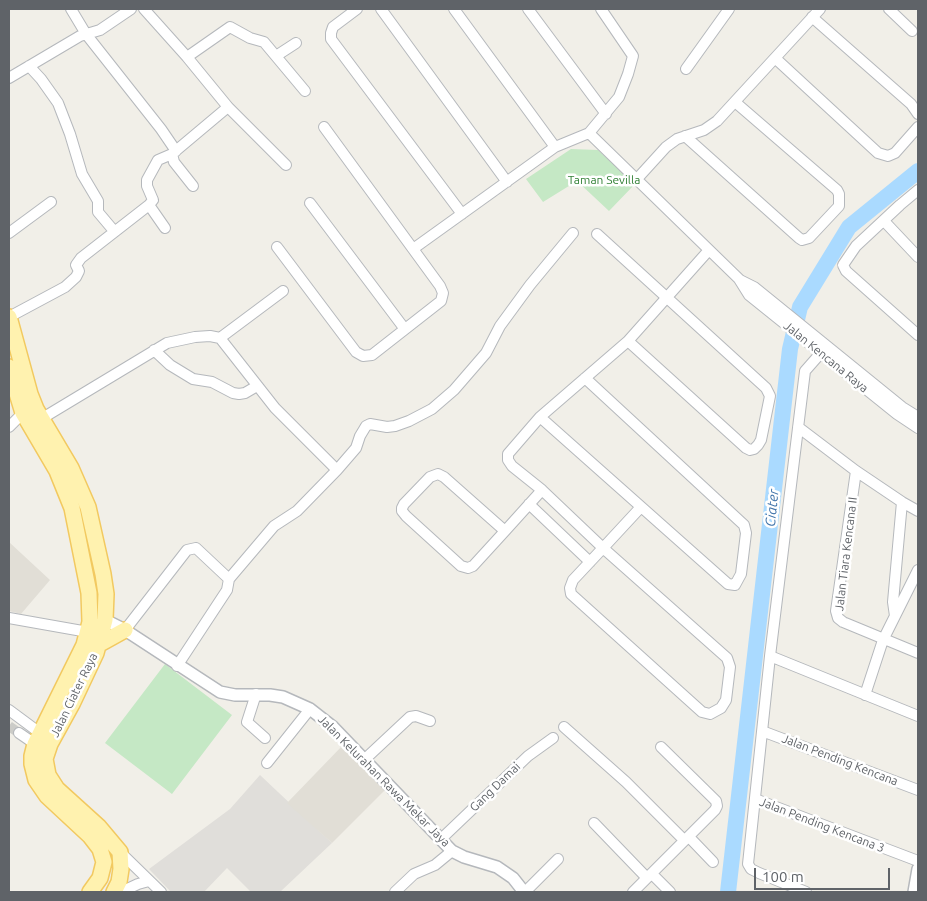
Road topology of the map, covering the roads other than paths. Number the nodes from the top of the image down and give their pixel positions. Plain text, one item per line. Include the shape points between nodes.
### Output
1 (71, 9) edge
2 (130, 9) edge
3 (144, 9) edge
4 (357, 9) edge
5 (381, 9) edge
6 (454, 9) edge
7 (528, 9) edge
8 (600, 9) edge
9 (729, 9) edge
10 (820, 9) edge
11 (889, 9) edge
12 (812, 17) junction
13 (912, 31) dead end
14 (86, 34) junction
15 (296, 43) dead end
16 (276, 56) junction
17 (188, 57) junction
18 (774, 58) junction
19 (29, 66) junction
20 (686, 69) dead end
21 (9, 78) edge
22 (305, 91) dead end
23 (735, 102) junction
24 (228, 107) junction
25 (606, 114) junction
26 (918, 114) edge
27 (324, 126) dead end
28 (918, 127) edge
29 (589, 133) junction
30 (686, 136) junction
31 (556, 147) junction
32 (174, 152) junction
33 (286, 165) dead end
34 (636, 180) junction
35 (507, 182) junction
36 (193, 186) dead end
37 (918, 190) edge
38 (51, 202) dead end
39 (310, 203) dead end
40 (149, 205) junction
41 (462, 214) junction
42 (884, 221) junction
43 (166, 228) dead end
44 (114, 231) junction
45 (9, 233) edge
46 (573, 233) dead end
47 (597, 234) dead end
48 (277, 247) dead end
49 (413, 248) junction
50 (709, 250) junction
51 (918, 257) edge
52 (283, 291) dead end
53 (668, 298) junction
54 (9, 317) edge
55 (404, 328) junction
56 (918, 335) edge
57 (220, 338) junction
58 (628, 341) junction
59 (154, 350) junction
60 (825, 350) junction
61 (9, 367) edge
62 (585, 378) junction
63 (257, 386) junction
64 (24, 396) junction
65 (23, 413) junction
66 (540, 417) junction
67 (918, 417) edge
68 (41, 419) junction
69 (9, 427) edge
70 (798, 427) junction
71 (918, 428) edge
72 (337, 470) junction
73 (856, 470) junction
74 (542, 490) junction
75 (902, 502) junction
76 (529, 504) junction
77 (641, 506) junction
78 (918, 511) edge
79 (505, 532) junction
80 (603, 548) junction
81 (590, 562) junction
82 (918, 570) edge
83 (229, 579) junction
84 (895, 616) junction
85 (9, 618) edge
86 (105, 620) junction
87 (125, 630) junction
88 (88, 632) junction
89 (884, 640) junction
90 (98, 645) junction
91 (918, 653) edge
92 (770, 656) junction
93 (177, 666) junction
94 (256, 694) junction
95 (865, 696) junction
96 (310, 709) junction
97 (9, 710) edge
98 (918, 716) edge
99 (430, 721) dead end
100 (564, 727) dead end
101 (762, 731) junction
102 (19, 733) tunnel mouth
103 (38, 738) junction
104 (265, 738) dead end
105 (553, 738) dead end
106 (661, 747) dead end
107 (364, 760) junction
108 (267, 763) dead end
109 (918, 790) edge
110 (755, 799) junction
111 (594, 823) dead end
112 (687, 838) junction
113 (440, 840) junction
114 (452, 851) junction
115 (120, 852) junction
116 (558, 859) dead end
117 (918, 861) edge
118 (713, 862) dead end
119 (918, 869) edge
120 (649, 876) junction
121 (149, 881) junction
122 (118, 889) edge
123 (90, 892) edge
124 (161, 892) edge
125 (395, 892) edge
126 (524, 892) edge
127 (633, 892) edge
128 (670, 892) edge
129 (806, 892) edge
130 (914, 892) edge

1 - 14 street
2 - 14 street via 100,30
3 - 17 street
4 - 41 street via 335,25 331,39
5 - 35 street
6 - 31 street
7 - 25 street
8 - 25 street via 633,58 619,97
9 - 20 street
10 - 12 street
11 - 13 street
12 - 18 street
12 - 26 street via 911,104
14 - 19 street
14 - 32 street via 161,129
15 - 16 street
16 - 17 street via 264,42 230,27
16 - 22 street
17 - 24 street
18 - 23 street
18 - 28 street via 878,154 888,156 895,153
19 - 21 street
19 - 44 street via 58,103 82,174 98,201 98,212
23 - 30 street via 718,121
23 - 30 street via 837,190 839,206 809,238 799,238
24 - 32 street
24 - 33 street
25 - 29 street
27 - 49 street
29 - 31 street
29 - 34 street, Jalan Kencana Raya
30 - 34 street via 666,147
31 - 35 street
32 - 36 street via 174,162
32 - 40 street via 158,160 147,180 146,186 153,200
34 - 50 street, Jalan Kencana Raya
35 - 41 street
37 - 42 street
38 - 45 street
39 - 55 street
40 - 43 street
40 - 44 street
41 - 49 street
42 - 51 street
42 - 56 street via 856,246 843,265 846,272
44 - 54 street via 81,258 76,265 76,277 65,287
46 - 72 street via 530,285 500,326 486,352 454,390 409,421 387,427 366,426 356,448
47 - 53 street
48 - 55 street via 360,355 372,355
49 - 55 street via 443,293 440,301
50 - 53 street
50 - 60 street, Jalan Kencana Raya via 739,279 749,295 784,317
52 - 57 street
53 - 58 street
53 - 58 street via 768,391 770,396 758,445 754,449 746,448
54 - 64 main road, Jalan Ciater Raya
57 - 59 street via 195,336
57 - 63 street
58 - 62 street
59 - 63 street via 193,380 212,382 239,394
59 - 68 street
60 - 67 street, Jalan Kencana Raya
60 - 70 street via 805,371
60 - 71 street, Jalan Kencana Raya via 897,414
61 - 64 main road, Jalan Ciater Raya
62 - 66 street
62 - 77 street via 744,525 741,574 735,585 728,584
63 - 72 street
64 - 65 main road, Jalan Ciater Raya
64 - 68 main road, Jalan Ciater Raya
65 - 69 street
65 - 88 main road, Jalan Ciater Raya via 57,471 72,508 89,593
66 - 74 street via 510,451 508,458 512,466
66 - 77 street
68 - 86 main road, Jalan Ciater Raya via 71,468 88,507 103,574
70 - 73 street
70 - 92 street
72 - 83 street via 298,512 274,526
73 - 75 street
73 - 89 street, Jalan Tiara Kencana II via 836,611 843,622
74 - 76 street
74 - 80 street
75 - 78 street
75 - 84 street via 893,602
76 - 79 street
76 - 81 street
77 - 80 street
79 - 79 street via 473,566 464,568 406,516 402,508 430,477 438,474
80 - 81 street
80 - 81 street via 727,658 730,667 726,700 721,708 710,714 702,712 571,594 573,580
82 - 84 street
83 - 87 street via 196,548 187,550
83 - 93 street via 227,590
84 - 89 street
85 - 88 street
86 - 87 street, Jalan Kelurahan Rawa Mekar Jaya
86 - 90 main road, Jalan Ciater Raya
87 - 90 main road
87 - 93 street, Jalan Kelurahan Rawa Mekar Jaya
88 - 103 main road, Jalan Ciater Raya via 79,657
89 - 91 street, Jalan Tiara Kencana II
89 - 95 street
90 - 115 main road, Jalan Ciater Raya via 46,752 46,767 57,789 103,831
92 - 95 street
92 - 101 street
93 - 94 street, Jalan Kelurahan Rawa Mekar Jaya via 220,692
94 - 96 street, Jalan Kelurahan Rawa Mekar Jaya via 283,697
94 - 104 street via 247,722
95 - 98 street
96 - 107 street, Jalan Kelurahan Rawa Mekar Jaya via 333,727
96 - 108 street
97 - 103 street
99 - 107 street via 410,717
100 - 112 street
101 - 109 street, Jalan Pending Kencana
101 - 110 street
102 - 103 street
103 - 123 main road, Jalan Ciater Raya via 32,756 36,780 47,796 100,849 104,862 100,878
105 - 113 street, Gang Damai via 528,756
106 - 112 street via 716,801 715,810
107 - 113 street, Jalan Kelurahan Rawa Mekar Jaya
110 - 117 street, Jalan Pending Kencana 3
110 - 129 street via 748,864 759,874
111 - 120 street
112 - 118 street
112 - 120 street
113 - 114 street, Jalan Kelurahan Rawa Mekar Jaya
114 - 125 street via 414,874
114 - 126 street, Jalan Kelurahan Rawa Mekar Jaya via 497,867 513,878
115 - 121 street
115 - 122 main road
116 - 126 street
119 - 130 street
120 - 127 street
120 - 128 street
121 - 122 street
121 - 124 street

